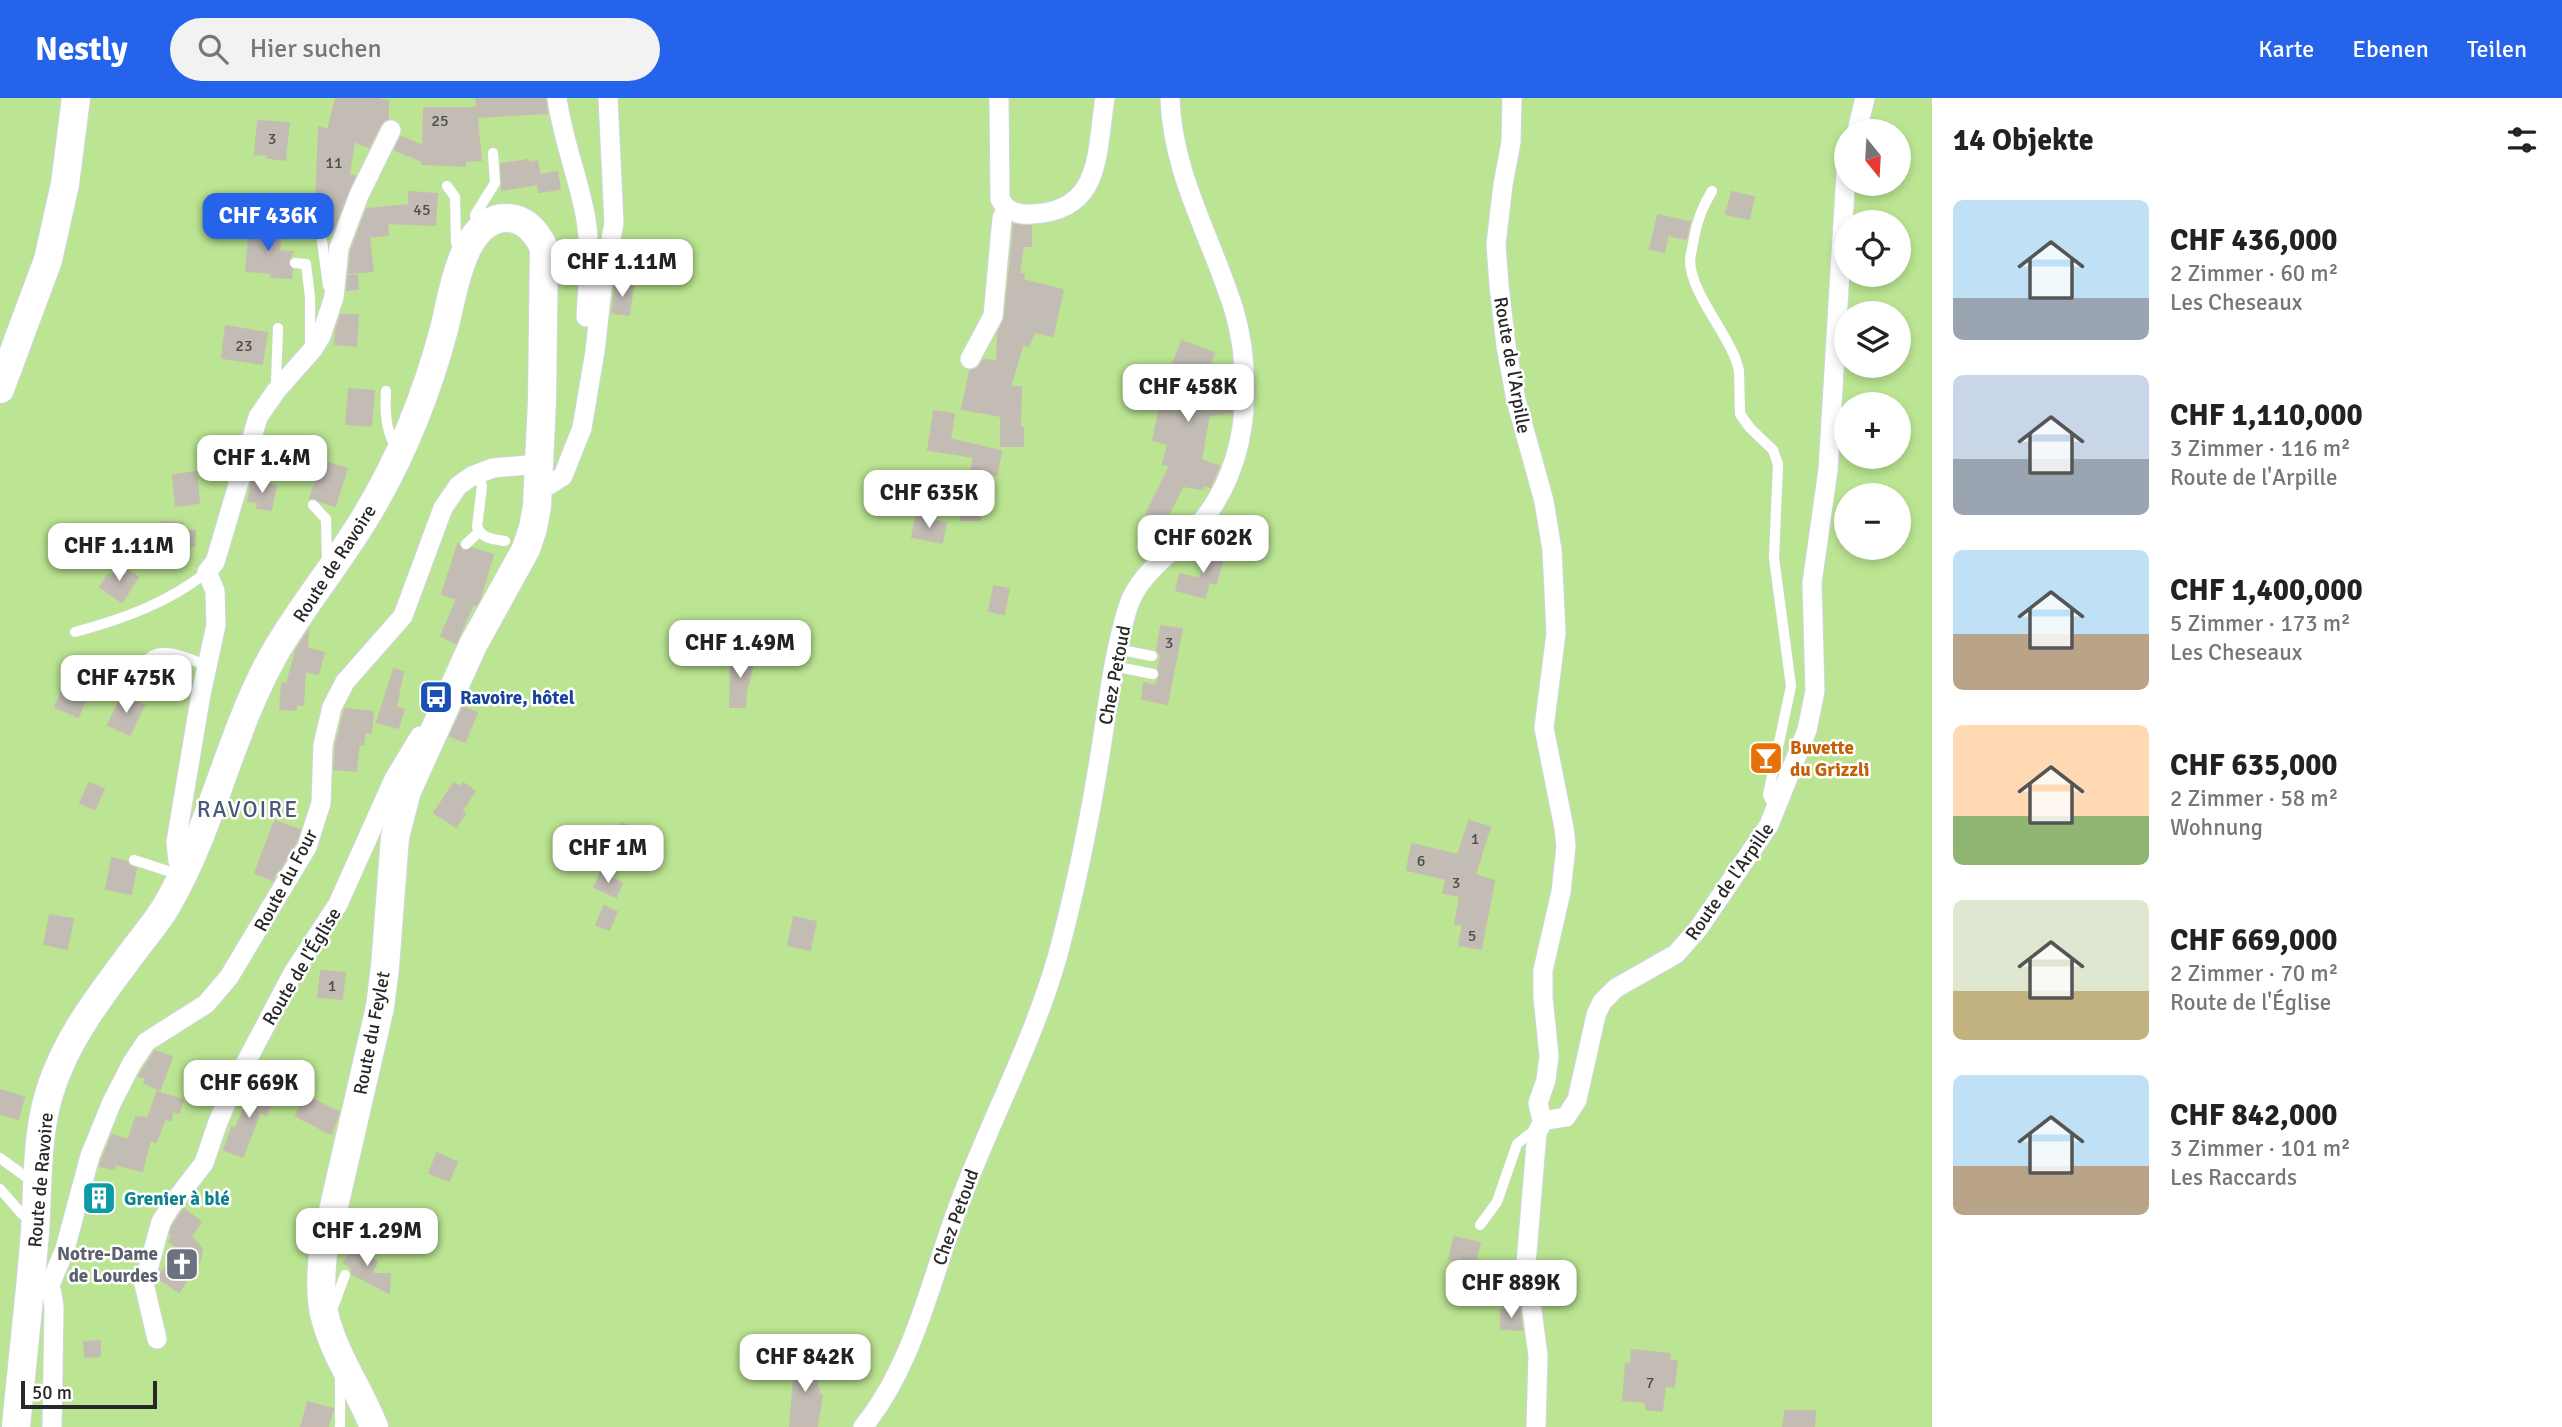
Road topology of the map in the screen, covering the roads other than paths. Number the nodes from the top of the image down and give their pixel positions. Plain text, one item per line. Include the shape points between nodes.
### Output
1 (76, 98) edge
2 (557, 98) edge
3 (608, 98) edge
4 (999, 98) edge
5 (1105, 98) edge
6 (1170, 98) edge
7 (1512, 98) edge
8 (1865, 98) edge
9 (1860, 119) edge
10 (391, 130) dead end
11 (493, 153) dead end
12 (447, 186) dead end
13 (1712, 191) dead end
14 (1845, 196) edge
15 (1007, 209) junction
16 (472, 240) junction
17 (322, 241) dead end
18 (295, 263) dead end
19 (334, 298) junction
20 (278, 328) dead end
21 (313, 349) junction
22 (595, 351) junction
23 (970, 359) dead end
24 (279, 387) junction
25 (0, 389) edge
26 (386, 391) dead end
27 (401, 451) junction
28 (477, 473) junction
29 (538, 475) junction
30 (313, 505) dead end
31 (479, 532) junction
32 (505, 541) dead end
33 (466, 544) dead end
34 (333, 566) junction
35 (207, 572) junction
36 (75, 632) dead end
37 (1152, 656) dead end
38 (1115, 658) junction
39 (207, 666) junction
40 (1153, 674) dead end
41 (134, 691) dead end
42 (441, 719) junction
43 (1776, 811) junction
44 (135, 860) dead end
45 (184, 872) junction
46 (1541, 1126) junction
47 (0, 1158) edge
48 (37, 1184) junction
49 (0, 1189) edge
50 (36, 1219) junction
51 (1480, 1225) dead end
52 (345, 1275) dead end
53 (39, 1285) junction
54 (324, 1315) junction
55 (157, 1339) dead end
56 (344, 1362) junction
57 (16, 1427) edge
58 (52, 1427) edge
59 (340, 1427) edge
60 (374, 1427) edge
61 (863, 1427) edge
62 (1536, 1427) edge

1 - 25 street via 65,184 48,260
2 - 22 street via 585,211 590,246 586,325
3 - 22 street via 614,223
4 - 15 street via 999,189
5 - 15 street via 1096,157 1081,195 1066,208 1050,212 1018,214
6 - 38 street, Chez Petoud via 1179,157 1235,313 1244,409 1232,469 1202,520 1137,589
7 - 46 street, Route de l'Arpille via 1511,142 1496,244 1506,346 1552,550 1556,639 1544,728 1566,846 1544,970 1549,1063 1538,1108
8 - 9 street
10 - 19 street via 339,248
11 - 16 lane via 495,183 475,215
12 - 16 lane via 455,197 456,243
13 - 43 lane via 1696,225 1692,271 1737,360 1740,414 1773,450 1779,464 1774,558 1791,685 1768,795
14 - 43 street, Route de l'Arpille via 1828,470 1812,583 1815,691 1807,730
15 - 23 street via 1002,218 993,316
16 - 27 street, Route de Ravoire via 430,381
16 - 29 street via 487,222 520,221 531,228 544,248
17 - 19 lane via 329,295
18 - 21 lane via 306,264 309,346
19 - 21 street
20 - 24 lane via 275,382
21 - 24 street
22 - 29 street via 582,428 563,476 549,485
24 - 35 street via 258,417 231,478 215,562
26 - 27 lane via 386,415 393,442
27 - 34 street, Route de Ravoire
28 - 29 street via 493,468
28 - 31 lane via 482,486 476,520
28 - 53 street, Route du Four via 458,486 443,508 403,616 335,699 323,745 321,803 307,846 215,995 146,1042 122,1080 90,1156 65,1249
29 - 42 street via 533,528 526,549 472,645
30 - 34 lane via 326,519 326,560
31 - 32 lane
31 - 33 lane
34 - 45 street, Route de Ravoire via 277,650 237,734 202,835
35 - 36 lane via 171,597 136,613
35 - 39 street via 215,591 216,625
37 - 38 lane
38 - 40 lane
38 - 61 street, Chez Petoud via 1096,782 1057,958 1035,1023 973,1166 910,1343
39 - 41 lane via 175,654 159,654 146,661
39 - 45 street via 177,842
42 - 54 street, Route du Feylet via 407,792 395,837 383,988 323,1254
42 - 55 street, Route de l'Église via 426,726 394,779 338,904 293,972 234,1085 204,1163 161,1222 144,1284
43 - 46 street, Route de l'Arpille via 1686,944 1616,988 1602,1002 1573,1108 1561,1119
44 - 45 lane
45 - 48 street, Route de Ravoire via 166,907 92,1008 66,1052 47,1104
46 - 51 lane via 1517,1143 1497,1202
46 - 62 street via 1526,1264 1538,1356
47 - 48 lane
48 - 50 street, Route de Ravoire
49 - 50 lane via 24,1216
50 - 53 street, Route de Ravoire
52 - 54 lane via 334,1306
53 - 57 street, Route de Ravoire
53 - 58 street via 53,1296
54 - 56 street, Route du Feylet
56 - 59 lane
56 - 60 street, Route du Feylet

